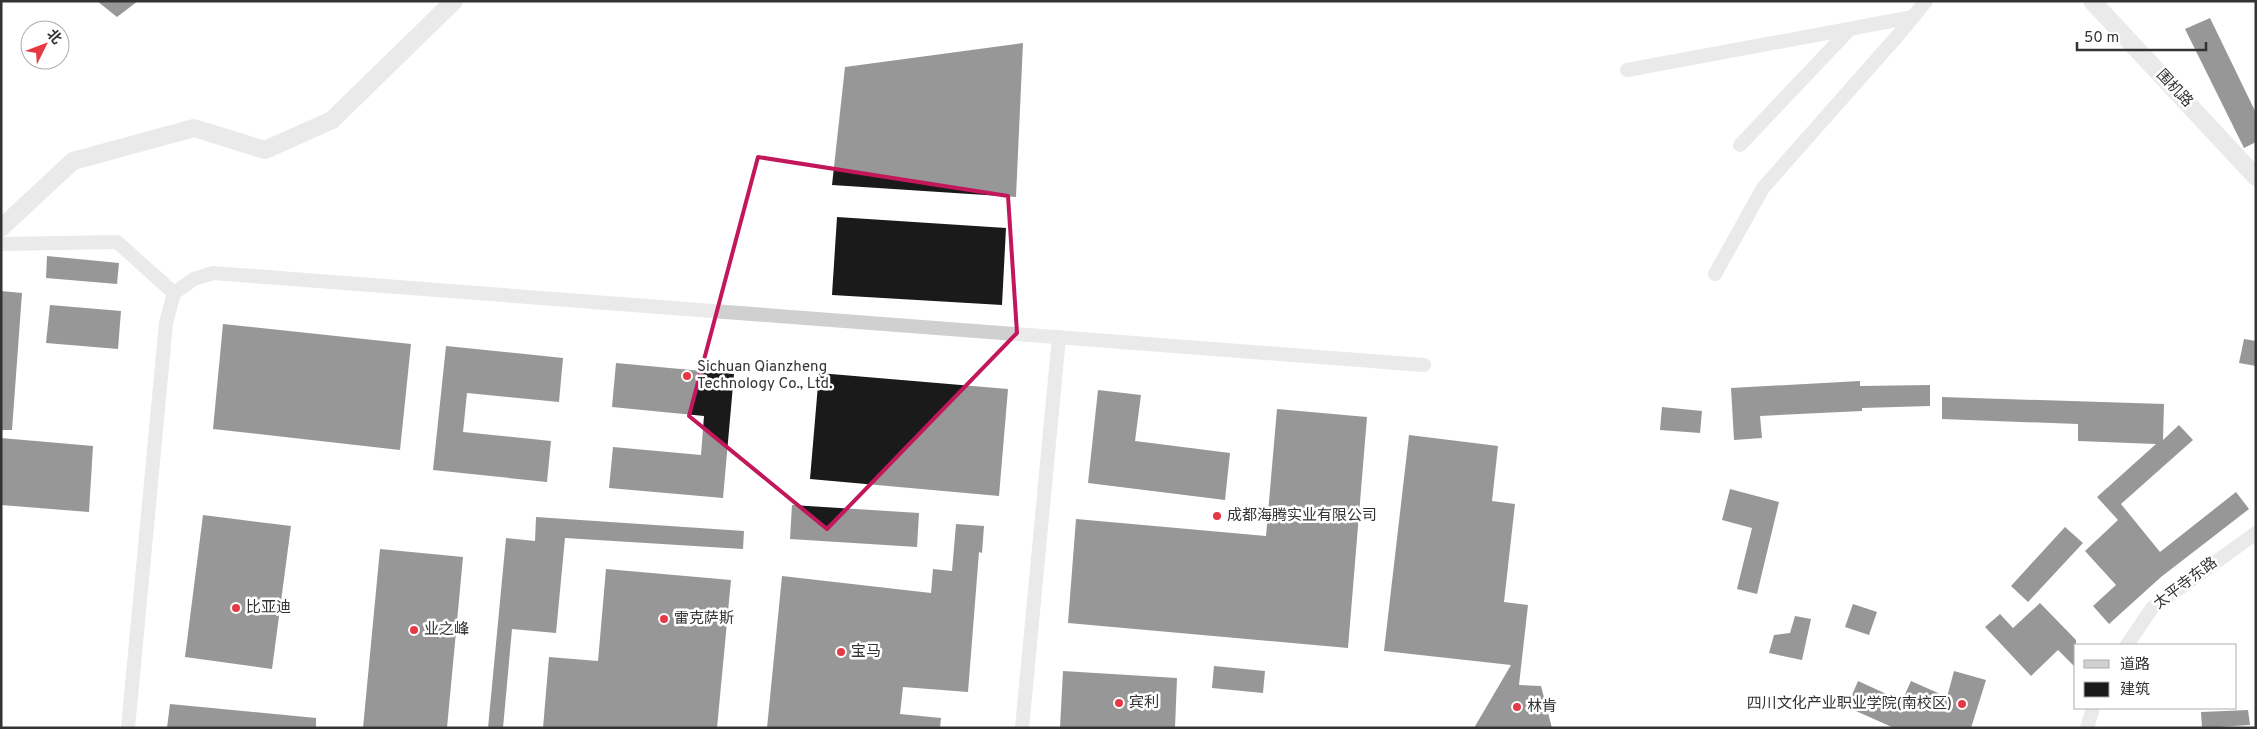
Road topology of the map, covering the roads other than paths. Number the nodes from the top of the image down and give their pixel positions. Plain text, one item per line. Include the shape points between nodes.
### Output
1 (454, 1) edge
2 (1926, 1) edge
3 (2092, 1) edge
4 (1913, 17) junction
5 (1850, 29) junction
6 (1628, 70) dead end
7 (1740, 145) dead end
8 (2256, 177) edge
9 (1, 228) edge
10 (1, 244) edge
11 (1715, 274) dead end
12 (174, 293) junction
13 (1059, 337) junction
14 (1424, 365) dead end
15 (2256, 533) edge
16 (2128, 644) edge
17 (2093, 709) edge
18 (128, 728) edge
19 (1022, 728) edge
20 (2087, 728) edge

1 - 9 street via 332,120 265,150 194,128 73,161
2 - 4 street
3 - 8 street, 围机路
4 - 5 street
4 - 11 street via 1763,188
5 - 6 street
5 - 7 street
10 - 12 street via 117,242
12 - 13 street via 194,279 213,273
12 - 18 street via 166,323
13 - 14 street
13 - 19 street
15 - 16 street, 太平寺东路 via 2152,608
17 - 20 street

